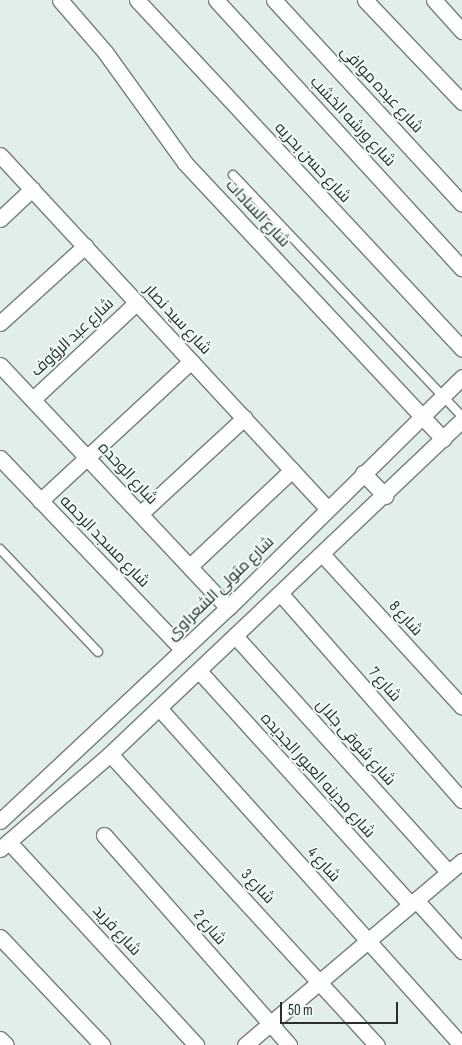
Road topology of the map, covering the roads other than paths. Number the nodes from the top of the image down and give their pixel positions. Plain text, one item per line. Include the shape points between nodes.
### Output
1 (60, 0) edge
2 (137, 0) edge
3 (216, 0) edge
4 (274, 0) edge
5 (365, 0) edge
6 (434, 0) edge
7 (462, 31) edge
8 (462, 102) edge
9 (0, 155) edge
10 (233, 175) dead end
11 (32, 189) junction
12 (462, 204) edge
13 (0, 219) edge
14 (85, 246) junction
15 (462, 268) edge
16 (137, 302) junction
17 (0, 323) edge
18 (462, 349) edge
19 (191, 361) junction
20 (0, 365) edge
21 (462, 377) edge
22 (443, 396) junction
23 (33, 399) junction
24 (422, 416) junction
25 (244, 418) junction
26 (462, 418) edge
27 (443, 439) junction
28 (87, 457) junction
29 (0, 458) edge
30 (292, 470) junction
31 (363, 473) junction
32 (385, 496) junction
33 (40, 501) junction
34 (328, 508) junction
35 (140, 514) junction
36 (0, 549) edge
37 (322, 554) junction
38 (190, 566) junction
39 (280, 593) junction
40 (228, 608) junction
41 (200, 635) junction
42 (236, 637) junction
43 (183, 650) junction
44 (98, 652) dead end
45 (217, 654) junction
46 (199, 671) junction
47 (462, 707) edge
48 (159, 708) junction
49 (110, 754) junction
50 (462, 800) edge
51 (0, 821) edge
52 (104, 834) dead end
53 (4, 845) edge
54 (462, 860) edge
55 (448, 872) junction
56 (413, 902) junction
57 (0, 937) edge
58 (368, 940) junction
59 (462, 951) edge
60 (320, 981) junction
61 (270, 1024) junction
62 (0, 1039) edge
63 (6, 1045) edge
64 (102, 1045) edge
65 (196, 1045) edge
66 (246, 1045) edge
67 (289, 1045) edge
68 (377, 1045) edge
69 (461, 1045) edge

1 - 24 street, شارع السادات via 105,52 185,163
2 - 18 street, شارع حسن بحريه
3 - 15 street, شارع ورشه الخشب
4 - 12 street, شارع عبده موافي
5 - 8 street
6 - 7 street
9 - 11 street, شارع سيد نصار
10 - 22 lane
11 - 13 street
11 - 14 street, شارع سيد نصار
14 - 16 street, شارع سيد نصار
14 - 17 street
16 - 19 street, شارع سيد نصار
16 - 23 street, شارع عبد الرؤوف
19 - 25 street, شارع سيد نصار
19 - 28 street
20 - 23 street, شارع الوحده
21 - 22 street, شارع متولي الشعراوى
22 - 24 street, شارع متولي الشعراوى
22 - 26 lane
23 - 28 street, شارع الوحده
24 - 27 street, شارع السادات
24 - 31 street, شارع متولي الشعراوى
25 - 30 street, شارع سيد نصار
25 - 35 street
26 - 27 street
27 - 32 street
28 - 33 street
28 - 35 street, شارع الوحده
29 - 33 street, شارع مسجد الرحمه
30 - 34 street, شارع سيد نصار
30 - 38 street
31 - 32 street
31 - 34 street, شارع متولي الشعراوى
32 - 37 street
33 - 43 street, شارع مسجد الرحمه
34 - 40 street, شارع متولي الشعراوى
35 - 38 street, شارع الوحده
36 - 44 lane
37 - 39 street
37 - 47 street, شارع 8
38 - 40 street, شارع الوحده
39 - 42 street
39 - 50 street, شارع 7
40 - 41 street, شارع متولي الشعراوى
41 - 43 street, شارع متولي الشعراوى
41 - 45 street
42 - 45 street
42 - 55 street, شارع شوقى جلال
43 - 51 street, شارع متولي الشعراوى
45 - 46 street
46 - 48 street
46 - 56 street, شارع مدينه العبور الجديده
48 - 49 street
48 - 58 street, شارع 4
49 - 53 street
49 - 60 street, شارع 3
52 - 61 street, شارع 2
53 - 65 street, شارع فريد
54 - 55 street
55 - 56 street
56 - 58 street
56 - 59 street, شارع مدينه العبور الجديده
57 - 64 street
58 - 60 street
58 - 69 street, شارع 4
60 - 61 street
60 - 68 street, شارع 3
61 - 66 street
61 - 67 street, شارع 2
62 - 63 street

